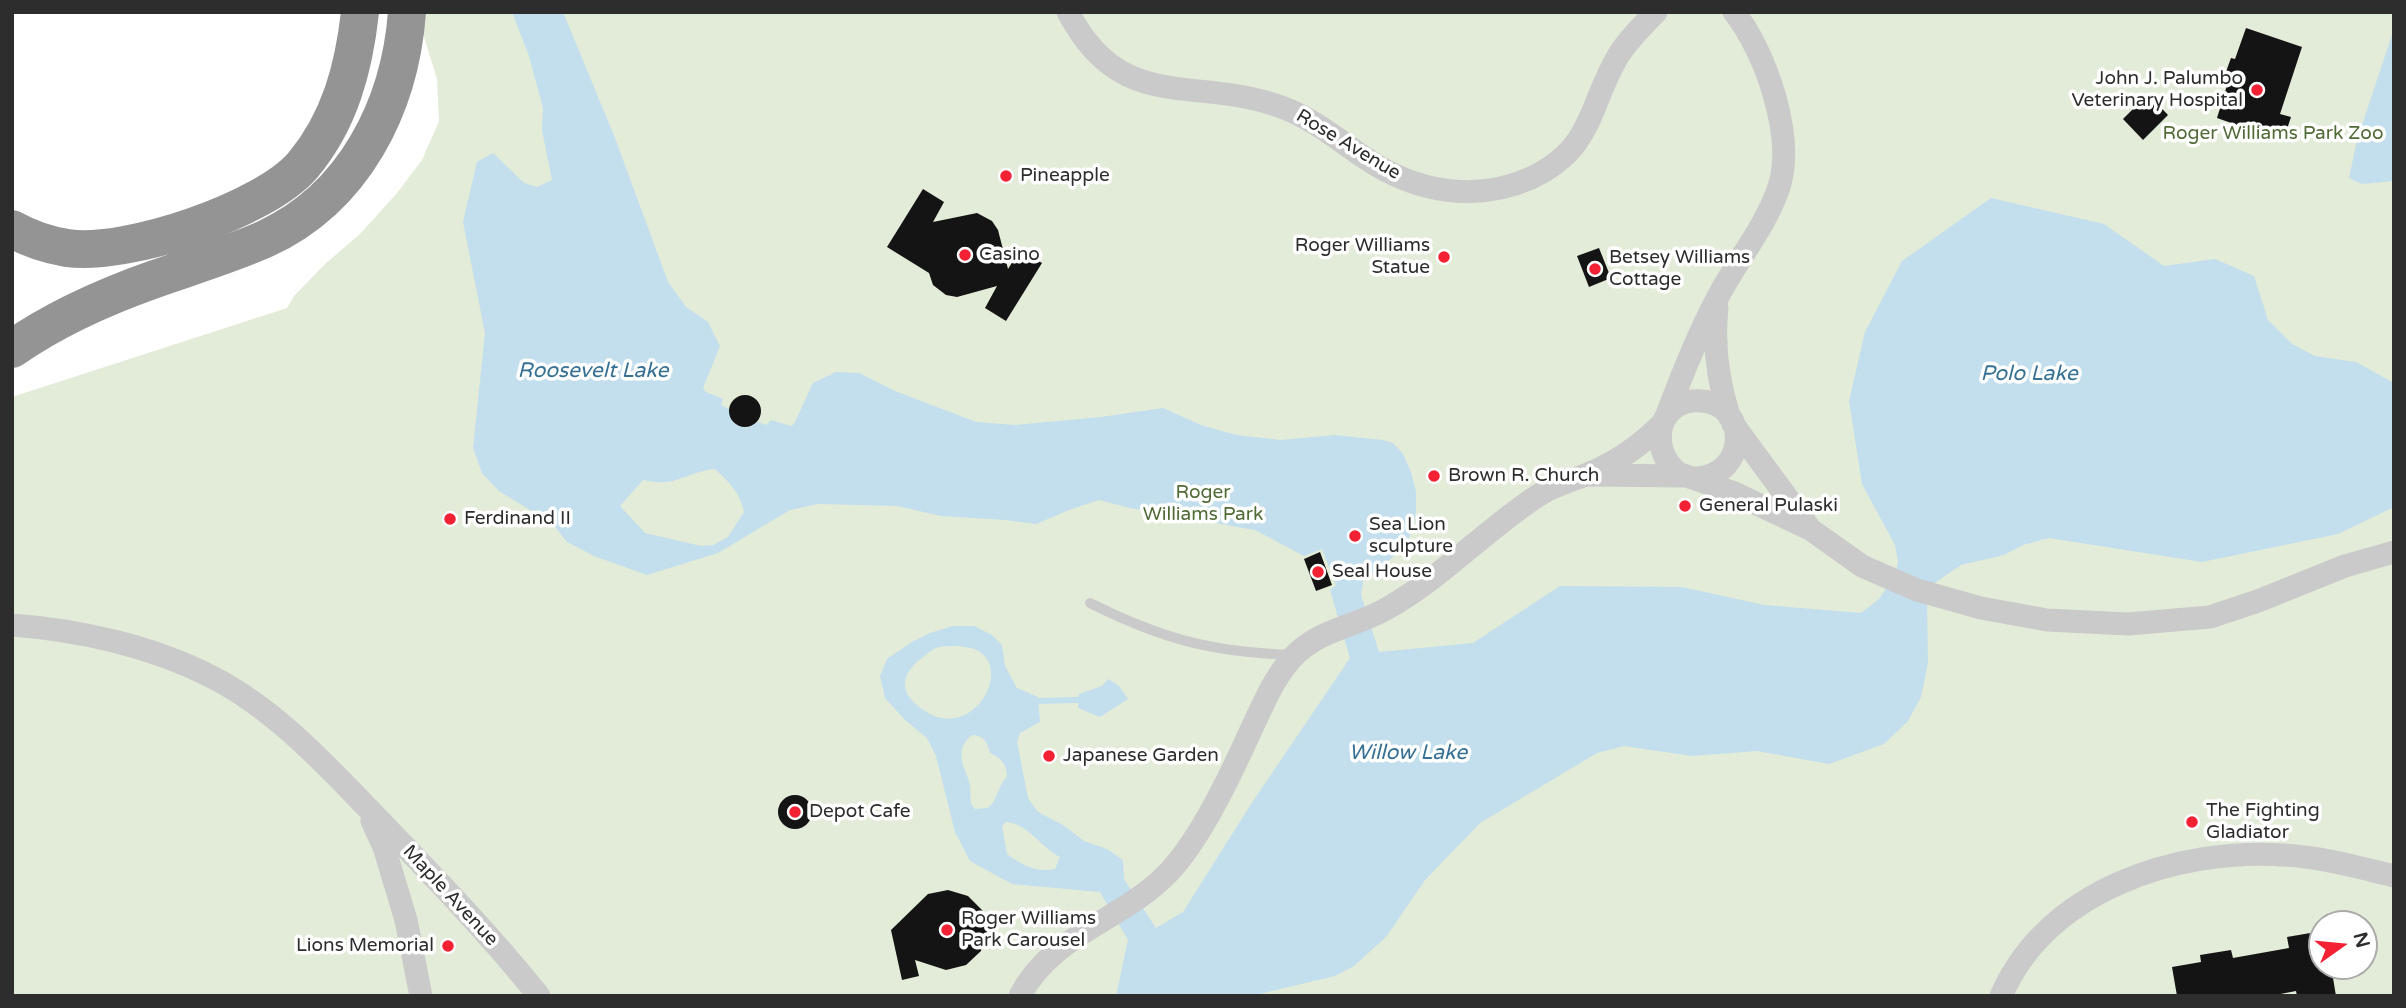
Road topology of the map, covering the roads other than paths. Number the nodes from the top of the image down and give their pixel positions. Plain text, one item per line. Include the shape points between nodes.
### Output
1 (360, 12) edge
2 (407, 12) edge
3 (1068, 12) edge
4 (1656, 12) edge
5 (1734, 12) edge
6 (12, 229) edge
7 (1721, 291) junction
8 (12, 349) edge
9 (1731, 420) junction
10 (1664, 422) junction
11 (1586, 475) junction
12 (1691, 477) junction
13 (1810, 529) junction
14 (2394, 552) edge
15 (1090, 603) dead end
16 (12, 625) edge
17 (1295, 655) junction
18 (358, 798) junction
19 (2394, 876) edge
20 (421, 996) edge
21 (539, 996) edge
22 (1020, 996) edge
23 (2001, 996) edge

1 - 6 highway via 352,68 335,117 288,180 209,221 113,247 69,248
2 - 8 highway via 396,80 379,124 355,164 323,200 267,238 89,305
3 - 4 street, Rose Avenue via 1094,50 1138,81 1282,107 1319,125 1399,177 1460,192 1509,186 1562,158 1584,133 1618,56
5 - 7 street via 1769,76 1784,163 1772,203
7 - 9 street via 1716,346
7 - 10 street
9 - 10 street via 1712,403 1699,400 1677,407
9 - 12 street via 1737,440 1728,464 1713,475
9 - 13 street
10 - 11 street via 1623,455
10 - 12 street via 1662,452 1671,467
11 - 12 street
11 - 17 street via 1536,497 1384,611 1316,638
12 - 13 street
13 - 14 street via 1880,575 1945,600 2071,622 2189,620 2231,611 2345,566
15 - 17 lane via 1189,643
16 - 18 street via 111,641 212,676 274,719
17 - 22 street via 1277,678 1226,783 1168,873 1140,897 1050,956
18 - 20 street via 384,847 406,920
18 - 21 street, Maple Avenue
19 - 23 street via 2308,857 2262,854 2198,860 2141,873 2090,899 2051,927 2019,961

